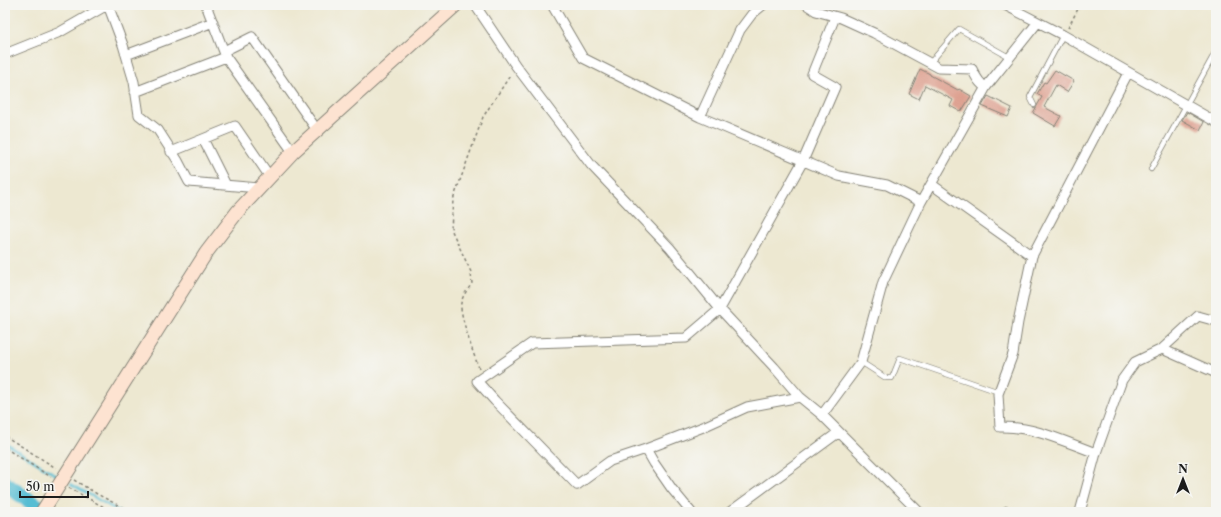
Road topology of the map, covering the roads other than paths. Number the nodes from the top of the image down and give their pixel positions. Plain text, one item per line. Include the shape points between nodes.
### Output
1 (108, 5) edge
2 (206, 5) edge
3 (456, 5) edge
4 (475, 5) edge
5 (552, 5) edge
6 (763, 5) edge
7 (807, 5) edge
8 (1005, 5) edge
9 (834, 16) junction
10 (213, 22) junction
11 (1038, 22) junction
12 (1063, 36) junction
13 (1216, 51) edge
14 (5, 54) edge
15 (225, 54) junction
16 (126, 55) junction
17 (1010, 58) junction
18 (930, 63) junction
19 (1128, 73) junction
20 (986, 86) junction
21 (136, 92) junction
22 (1034, 104) dead end
23 (1186, 105) junction
24 (700, 117) junction
25 (1216, 122) edge
26 (317, 130) junction
27 (203, 139) junction
28 (171, 152) junction
29 (293, 152) junction
30 (803, 161) junction
31 (1151, 169) dead end
32 (270, 177) junction
33 (932, 184) junction
34 (226, 185) junction
35 (259, 188) junction
36 (922, 202) junction
37 (1032, 256) junction
38 (720, 309) junction
39 (1216, 321) edge
40 (1162, 349) junction
41 (861, 362) junction
42 (1216, 373) edge
43 (999, 392) junction
44 (800, 397) junction
45 (822, 415) junction
46 (839, 432) junction
47 (646, 449) junction
48 (1096, 453) junction
49 (689, 511) edge
50 (42, 512) edge
51 (730, 512) edge
52 (919, 512) edge
53 (1004, 512) edge
54 (1010, 512) edge
55 (1080, 512) edge

1 - 14 street via 60,32
1 - 16 street
2 - 10 street
3 - 26 street
4 - 38 street via 516,66 591,165 670,248
5 - 24 street via 583,58
6 - 24 street via 752,14 740,30
7 - 9 street via 816,11
8 - 11 street
9 - 18 street via 874,33
9 - 30 street via 812,74 835,87
10 - 15 street
10 - 16 street
11 - 12 street
11 - 17 street
12 - 19 street
12 - 22 lane via 1030,97
13 - 23 lane
15 - 21 street
15 - 26 street via 252,37
15 - 29 street
16 - 21 street
17 - 18 lane via 959,29
17 - 20 street
18 - 20 street via 939,68 972,69 979,81
19 - 23 street
19 - 37 street
20 - 33 street
21 - 28 street via 138,115 158,130
23 - 25 street
23 - 31 lane
24 - 30 street
26 - 29 street
27 - 28 street
27 - 32 street via 235,126
27 - 34 street
28 - 34 street via 189,182
29 - 32 street
30 - 36 street via 839,176 887,185
30 - 38 street
32 - 35 street
33 - 36 street
33 - 37 street
34 - 35 street
35 - 50 street via 206,253
36 - 41 street via 883,282
37 - 43 street via 1013,354
38 - 44 street
38 - 47 street via 686,338 532,343 477,381 577,484 610,461
39 - 40 street via 1198,316
40 - 42 street
40 - 48 street via 1135,362 1122,380
41 - 43 lane via 886,378 892,378 900,358
41 - 45 street
43 - 48 street via 1000,427 1015,426 1040,432
44 - 45 street
44 - 47 street via 747,407
45 - 46 street
46 - 51 street
46 - 52 street
47 - 49 street via 672,490
48 - 55 street
53 - 54 lane via 1006,509

